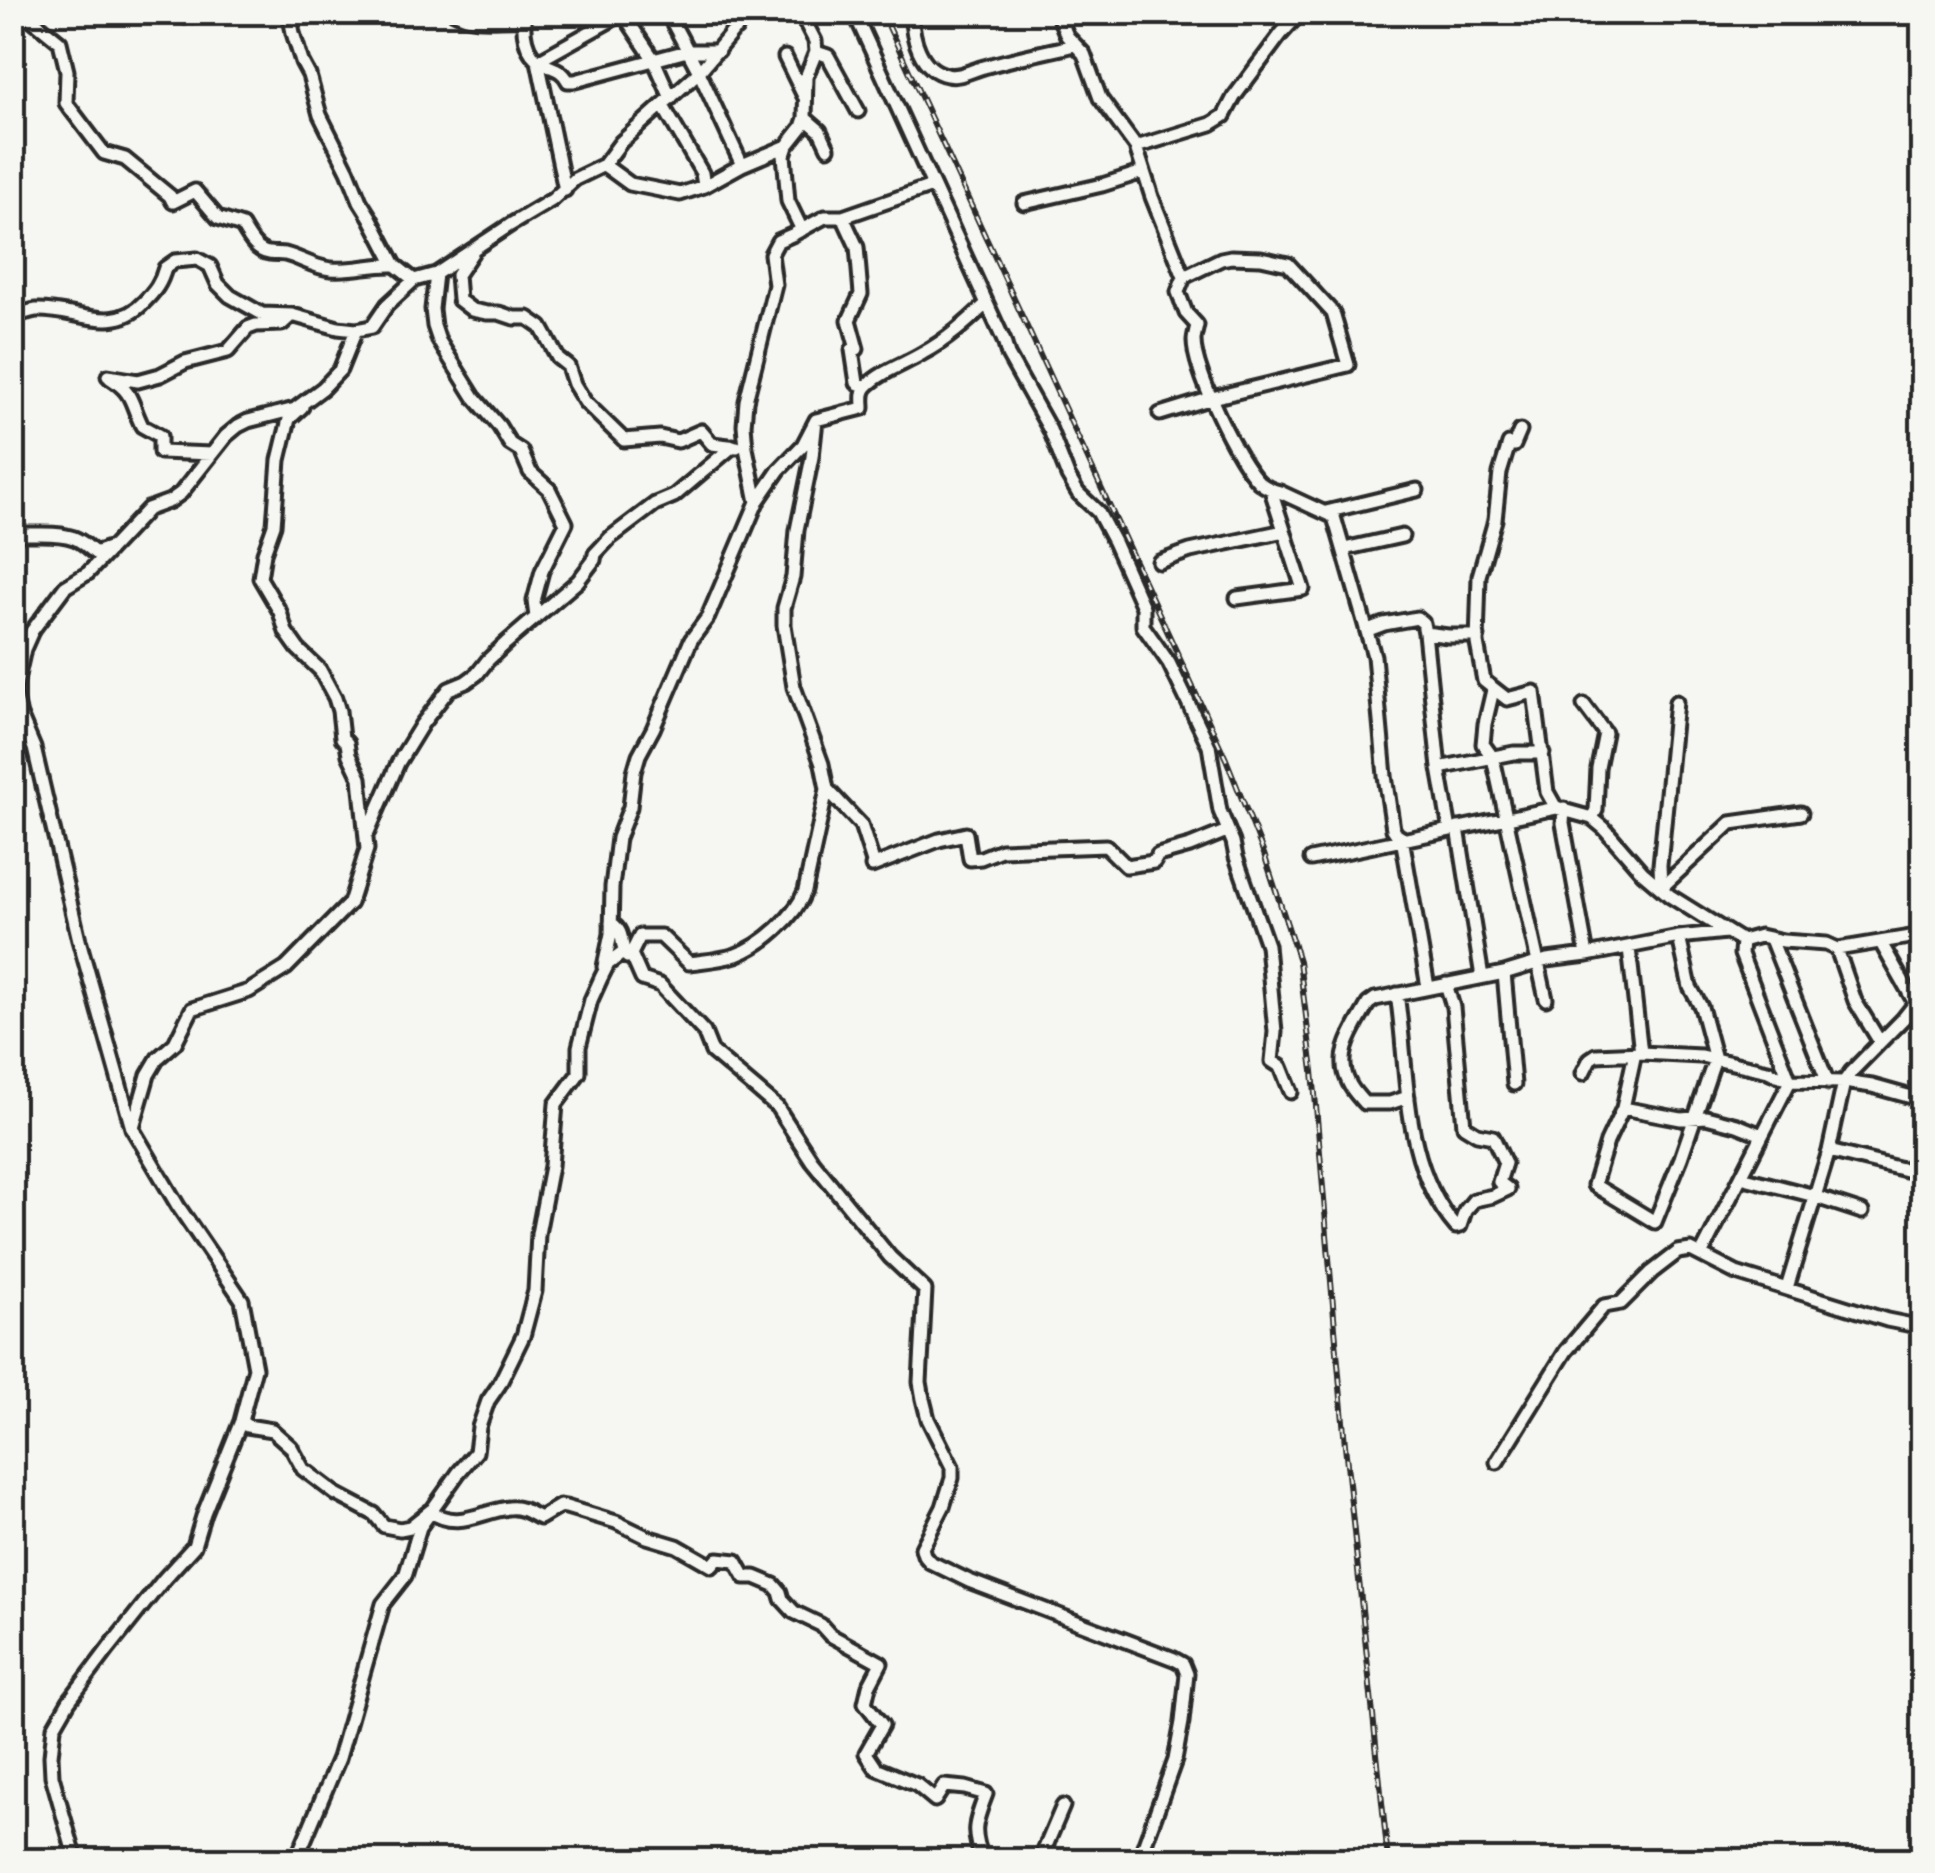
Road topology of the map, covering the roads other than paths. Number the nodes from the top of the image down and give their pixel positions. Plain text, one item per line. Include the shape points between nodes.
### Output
1 (24, 12) edge
2 (212, 12) edge
3 (289, 12) edge
4 (454, 12) edge
5 (668, 12) edge
6 (723, 12) edge
7 (749, 12) edge
8 (800, 12) edge
9 (854, 12) edge
10 (912, 12) edge
11 (1054, 12) edge
12 (1302, 12) edge
13 (165, 13) edge
14 (622, 13) edge
15 (525, 16) edge
16 (736, 29) junction
17 (1075, 45) junction
18 (688, 51) junction
19 (718, 51) junction
20 (816, 52) junction
21 (785, 57) dead end
22 (654, 60) junction
23 (538, 61) junction
24 (698, 72) junction
25 (804, 96) junction
26 (667, 102) junction
27 (858, 111) dead end
28 (805, 118) junction
29 (787, 146) junction
30 (1136, 147) junction
31 (828, 148) dead end
32 (604, 164) junction
33 (742, 165) junction
34 (1143, 172) junction
35 (704, 186) junction
36 (932, 186) junction
37 (565, 190) junction
38 (1024, 204) dead end
39 (843, 217) junction
40 (802, 230) junction
41 (473, 250) junction
42 (395, 265) junction
43 (436, 274) junction
44 (1184, 277) junction
45 (414, 280) junction
46 (986, 304) junction
47 (292, 315) junction
48 (12, 316) edge
49 (356, 330) junction
50 (866, 387) junction
51 (324, 388) junction
52 (1212, 398) junction
53 (1160, 414) dead end
54 (816, 420) junction
55 (1520, 431) dead end
56 (739, 447) junction
57 (212, 454) junction
58 (1271, 490) junction
59 (1417, 490) dead end
60 (757, 502) junction
61 (1326, 512) junction
62 (1284, 531) junction
63 (12, 532) edge
64 (1402, 536) dead end
65 (113, 546) junction
66 (1344, 549) junction
67 (1160, 562) dead end
68 (1237, 598) dead end
69 (536, 618) junction
70 (1368, 630) junction
71 (1426, 633) junction
72 (1478, 636) junction
73 (1493, 690) junction
74 (14, 693) edge
75 (1676, 702) dead end
76 (1584, 705) dead end
77 (1544, 754) junction
78 (1493, 758) junction
79 (1439, 768) junction
80 (827, 789) junction
81 (1560, 808) junction
82 (1801, 812) dead end
83 (1507, 818) junction
84 (1592, 818) junction
85 (1454, 829) junction
86 (1227, 830) junction
87 (1402, 838) junction
88 (366, 842) junction
89 (1312, 858) dead end
90 (1660, 888) junction
91 (611, 923) junction
92 (1726, 932) junction
93 (1922, 935) edge
94 (1679, 936) junction
95 (1771, 939) junction
96 (1742, 941) junction
97 (1881, 943) junction
98 (1629, 948) junction
99 (1837, 949) junction
100 (627, 953) junction
101 (1587, 956) junction
102 (1536, 962) junction
103 (1504, 973) junction
104 (1482, 977) junction
105 (600, 978) junction
106 (1446, 984) junction
107 (1428, 987) junction
108 (1397, 994) junction
109 (1546, 999) dead end
110 (1918, 999) edge
111 (1880, 1042) junction
112 (1638, 1053) junction
113 (1714, 1059) junction
114 (1584, 1073) dead end
115 (1790, 1081) junction
116 (1844, 1082) junction
117 (1514, 1084) dead end
118 (1828, 1084) junction
119 (1291, 1092) dead end
120 (1408, 1097) junction
121 (1922, 1100) edge
122 (1623, 1108) junction
123 (1695, 1116) junction
124 (132, 1128) junction
125 (1762, 1136) junction
126 (1829, 1151) junction
127 (1922, 1174) edge
128 (1741, 1177) junction
129 (1814, 1196) junction
130 (1862, 1212) dead end
131 (1701, 1255) junction
132 (1787, 1288) junction
133 (1922, 1327) edge
134 (241, 1422) junction
135 (1497, 1462) dead end
136 (430, 1510) junction
137 (1063, 1806) dead end
138 (1922, 1822) edge
139 (76, 1860) edge
140 (296, 1860) edge
141 (983, 1860) edge
142 (1040, 1860) edge
143 (1139, 1860) edge
144 (1920, 1860) edge

1 - 42 street via 60,42 71,112 104,153 124,158 173,202 195,191 218,218 242,226 269,253 343,270
2 - 13 street
3 - 42 street via 320,115
4 - 15 street via 474,20
5 - 18 street
6 - 16 street
7 - 16 street
8 - 20 street
9 - 36 street
10 - 17 street via 920,52 948,76
11 - 17 street
12 - 30 street via 1224,116
14 - 22 street
14 - 23 street
15 - 23 street via 522,28
16 - 19 street
17 - 30 street via 1100,98
18 - 19 street
18 - 22 street
18 - 24 street
19 - 24 street
20 - 25 street
20 - 27 street via 828,56
21 - 25 street
22 - 23 street via 575,81
22 - 26 street
23 - 37 street
24 - 26 street
24 - 33 street
25 - 28 street
26 - 32 street
26 - 35 street
28 - 29 street
28 - 31 street
29 - 33 street
29 - 40 street via 788,201
30 - 34 street
32 - 35 street via 630,184 680,194
32 - 37 street
33 - 35 street
34 - 38 street
34 - 44 street
36 - 39 street
36 - 46 street
37 - 41 street
39 - 40 street via 825,216
39 - 50 street via 857,247 861,294 849,320 857,383
40 - 56 street via 778,241 771,254 775,285
41 - 43 street
41 - 56 street via 457,275 459,300 472,310 528,318 542,327 585,402 624,440 678,441 701,431 712,444
42 - 45 street
43 - 45 street
43 - 69 street via 432,308 439,341 474,397 549,490 566,524 542,571
44 - 52 street via 1178,292 1197,325 1196,353
44 - 52 street via 1221,258 1288,264 1332,313 1348,365
45 - 49 street via 372,327
46 - 50 street via 956,332
46 - 86 street via 1068,476 1114,542 1142,607 1143,626 1209,746
47 - 48 street via 262,314 230,296 210,266 197,260 165,268 155,291 121,319 36,310
47 - 49 street
47 - 57 street via 282,324 248,328 228,351 160,375 138,381 108,376 133,399 142,426 160,436 160,452
49 - 51 street via 340,370
50 - 54 street via 863,408
51 - 57 street via 294,408 238,426
51 - 88 street via 289,419 260,578 286,632 320,670 334,698 360,778
52 - 53 street
52 - 58 street via 1250,471
54 - 60 street
54 - 80 street via 784,624 794,687
55 - 72 street via 1500,472 1479,576
56 - 60 street
56 - 69 street via 610,538 585,574
57 - 65 street via 181,493 148,510
58 - 61 street
58 - 62 street
59 - 61 street
60 - 91 street via 639,754 618,838
61 - 66 street via 1334,517
62 - 67 street
62 - 68 street via 1303,590
63 - 65 street via 65,535 96,552
64 - 66 street
65 - 74 street via 64,587 32,631
66 - 70 street
69 - 88 street via 478,674 444,695 398,763
70 - 71 street via 1417,618
70 - 87 street via 1393,829
71 - 72 street
71 - 79 street
72 - 73 street via 1484,681
73 - 77 street via 1507,699 1534,692
73 - 78 street via 1483,744
74 - 124 street
75 - 90 street
76 - 84 street via 1605,733
77 - 78 street
77 - 81 street via 1547,792
78 - 79 street
78 - 83 street
79 - 85 street
80 - 86 street via 861,825 872,866 966,834 970,860 1001,850 1106,846 1126,866 1154,862
80 - 100 street via 801,902 780,926 726,958 689,963 661,936 640,936
81 - 83 street
81 - 84 street
81 - 101 street
82 - 90 street via 1731,823
83 - 85 street
83 - 102 street
84 - 90 street
85 - 87 street
85 - 104 street
86 - 119 street via 1266,945 1272,1060
87 - 89 street
87 - 107 street
88 - 124 street via 350,902 286,968 192,1009 148,1075
90 - 92 street
91 - 100 street
91 - 105 street
92 - 94 street
92 - 96 street
93 - 97 street
94 - 98 street
94 - 113 street
95 - 96 street
95 - 99 street
95 - 118 street
96 - 115 street via 1741,954
97 - 99 street
97 - 110 street
98 - 101 street
98 - 112 street
99 - 111 street via 1854,1002
100 - 105 street
100 - 143 street via 642,979 660,985 704,1032 712,1052 777,1107 812,1161 925,1290 920,1382 952,1478 924,1556 969,1581 1183,1664 1175,1760
101 - 102 street
102 - 103 street
102 - 109 street
103 - 104 street
103 - 117 street
104 - 106 street
105 - 136 street via 579,1073 556,1104 535,1291 523,1336 488,1401 476,1452
106 - 107 street
106 - 120 street via 1464,1126 1493,1137 1505,1163 1499,1182 1508,1189 1474,1200 1460,1226 1453,1226 1424,1176
107 - 108 street
108 - 120 street
108 - 120 street via 1368,1004 1344,1060 1348,1082 1364,1103
110 - 111 street
111 - 116 street
112 - 113 street
112 - 114 street via 1596,1055
112 - 122 street
113 - 115 street
113 - 123 street
115 - 118 street
115 - 125 street
116 - 118 street
116 - 121 street
116 - 126 street
122 - 123 street
122 - 123 street via 1594,1185 1655,1222
123 - 125 street
124 - 134 street via 242,1300 255,1368
125 - 128 street
126 - 127 street
126 - 129 street
128 - 129 street
128 - 131 street
129 - 130 street
129 - 132 street
131 - 132 street
131 - 135 street via 1678,1252 1621,1303 1604,1306 1566,1351
132 - 133 street
134 - 136 street via 272,1430 303,1470 384,1526 410,1526
134 - 139 street via 194,1546 54,1727 52,1776
136 - 140 street via 405,1576 383,1604 338,1758
136 - 141 street via 461,1519 511,1507 540,1518 566,1507 678,1546 712,1566 736,1561 745,1577 774,1585 794,1612 880,1663 865,1702 882,1725 866,1753 876,1768 935,1800 944,1786 986,1794 974,1824
137 - 142 street
138 - 144 highway

